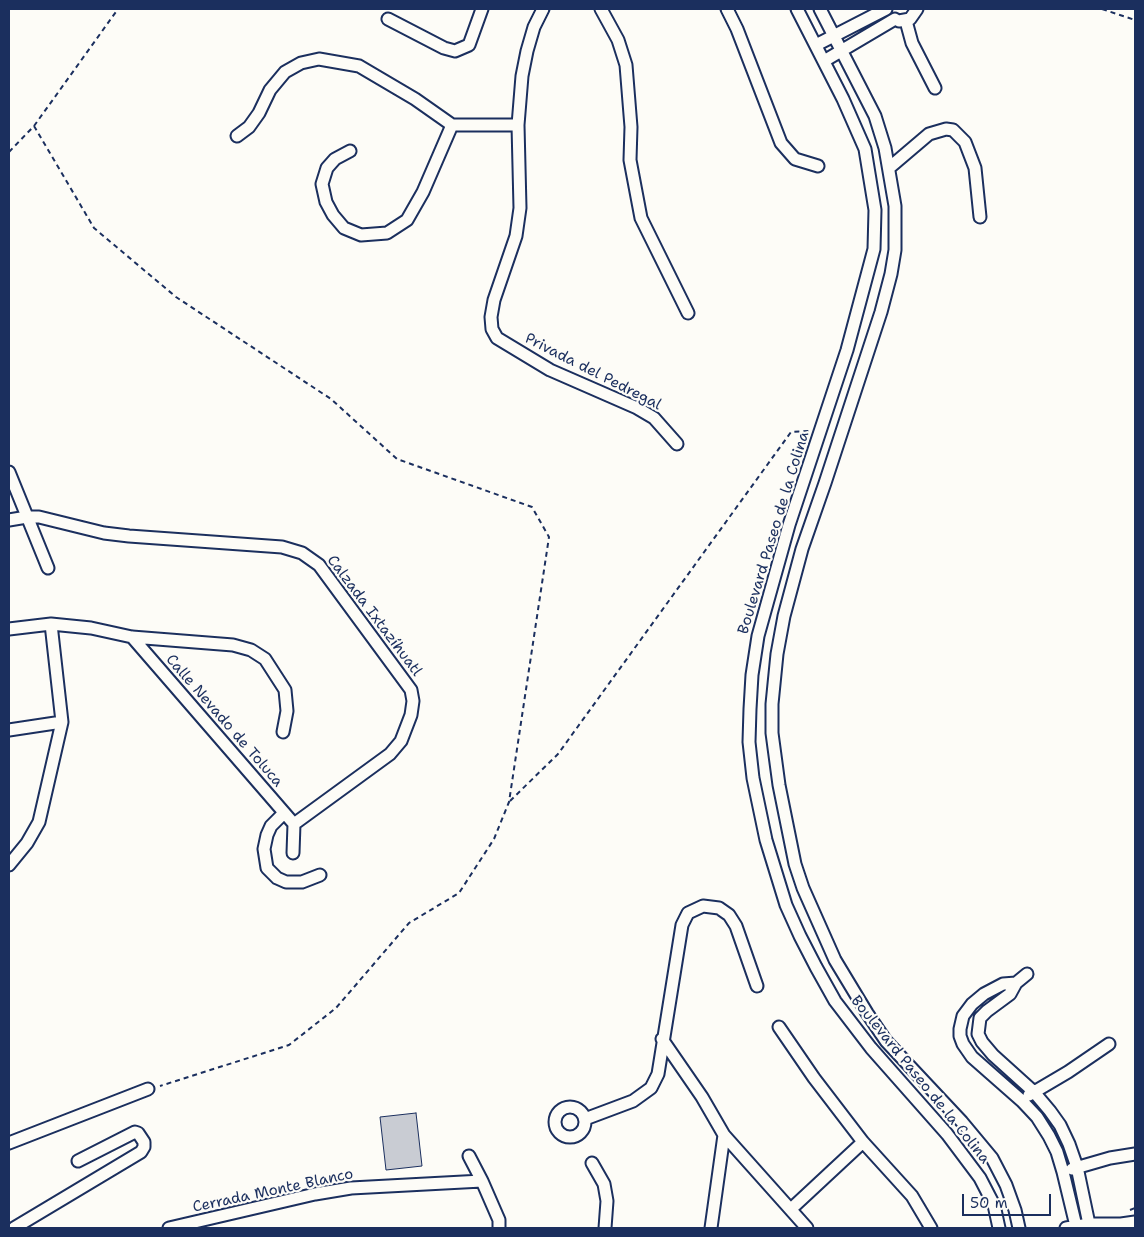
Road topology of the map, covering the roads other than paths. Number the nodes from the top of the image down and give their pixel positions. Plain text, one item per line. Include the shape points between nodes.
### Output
1 (482, 9) edge
2 (543, 9) edge
3 (601, 9) edge
4 (727, 9) edge
5 (797, 9) edge
6 (820, 9) edge
7 (917, 9) edge
8 (894, 14) edge
9 (388, 18) dead end
10 (834, 37) junction
11 (816, 45) junction
12 (842, 51) junction
13 (824, 61) junction
14 (935, 88) dead end
15 (452, 125) junction
16 (518, 125) junction
17 (237, 136) dead end
18 (350, 151) dead end
19 (818, 166) dead end
20 (889, 168) junction
21 (980, 217) dead end
22 (688, 312) dead end
23 (677, 444) dead end
24 (9, 472) edge
25 (27, 517) junction
26 (9, 520) edge
27 (48, 568) dead end
28 (52, 624) junction
29 (9, 629) edge
30 (132, 637) junction
31 (62, 722) junction
32 (9, 730) edge
33 (283, 732) dead end
34 (284, 813) junction
35 (294, 824) junction
36 (293, 853) dead end
37 (9, 865) edge
38 (320, 875) dead end
39 (817, 920) junction
40 (796, 927) junction
41 (1027, 974) dead end
42 (1016, 983) junction
43 (757, 986) dead end
44 (779, 1027) dead end
45 (662, 1039) junction
46 (1109, 1044) dead end
47 (148, 1090) dead end
48 (1034, 1092) junction
49 (1022, 1101) junction
50 (585, 1118) dead end
51 (724, 1135) junction
52 (863, 1142) junction
53 (9, 1143) edge
54 (1135, 1154) edge
55 (469, 1156) dead end
56 (78, 1161) dead end
57 (592, 1163) dead end
58 (1077, 1167) junction
59 (1063, 1172) junction
60 (482, 1181) junction
61 (791, 1209) junction
62 (1135, 1222) edge
63 (1089, 1224) junction
64 (1071, 1227) edge
65 (14, 1228) edge
66 (169, 1228) edge
67 (499, 1228) edge
68 (605, 1228) edge
69 (711, 1228) edge
70 (807, 1228) edge
71 (931, 1228) edge
72 (999, 1228) edge
73 (1019, 1228) edge

1 - 9 street via 469,45 455,51
2 - 16 street, Privada del Pedregal via 527,50
3 - 22 street via 618,40 626,65 630,160 641,218
4 - 19 street via 781,143 795,159
5 - 11 street, Boulevard Paseo de la Colina
6 - 10 street, Boulevard Paseo de la Colina
7 - 8 street via 914,16
8 - 10 street
8 - 12 street
8 - 14 street
10 - 11 street
10 - 12 street, Boulevard Paseo de la Colina
11 - 13 street, Boulevard Paseo de la Colina
12 - 13 street
12 - 20 street, Boulevard Paseo de la Colina via 875,116
13 - 40 street, Boulevard Paseo de la Colina via 865,149 875,210 875,233 856,321 766,604 752,675 749,742 753,778 766,840
15 - 16 street
15 - 17 street via 359,66 319,59 300,62 285,72 270,90 249,127
15 - 18 street via 407,220 387,233 361,234 344,228 326,202 322,184 327,168
16 - 23 street, Privada del Pedregal via 520,208 516,236 494,300 492,329 497,338 550,370 654,418
20 - 21 street via 929,134 953,130 964,142 975,168
20 - 39 street, Boulevard Paseo de la Colina via 895,206 895,250 891,274 789,595 777,654 772,704 774,758 789,842
24 - 25 street
25 - 26 street, Calzada Ixtazíhuatl
25 - 27 street
25 - 35 street, Calzada Ixtazíhuatl via 128,536 282,547 302,553 319,564 411,690 413,701 401,741 390,754
28 - 29 street
28 - 30 street
28 - 31 street
30 - 33 street via 233,645 265,659 285,690 287,711
30 - 34 street, Calle Nevado de Toluca
31 - 32 street
31 - 37 street via 39,822 28,843
34 - 35 street, Calle Nevado de Toluca
34 - 38 street via 271,826 267,836 264,849 267,868 276,878 286,882 302,882
35 - 36 street
39 - 40 street
39 - 73 street, Boulevard Paseo de la Colina via 843,974 886,1041 992,1158 1016,1210
40 - 72 street, Boulevard Paseo de la Colina via 836,1001 871,1048 947,1134 980,1178 994,1205
41 - 42 street
42 - 48 street via 1010,994 980,1018 978,1034 992,1055
42 - 49 street via 1003,984 972,1004 963,1016 960,1036 972,1057
43 - 45 street via 729,915 719,908 703,906 688,913 682,925
44 - 52 street
45 - 50 street via 658,1074 651,1088 633,1101
45 - 51 street
46 - 48 street
47 - 53 street
48 - 49 street
48 - 58 street via 1060,1126
49 - 59 street via 1049,1136
51 - 61 street
51 - 69 street
52 - 61 street
52 - 71 street via 912,1196
54 - 58 street
55 - 60 street
56 - 65 street via 134,1132 144,1142 141,1152
57 - 68 street via 604,1184 607,1202
58 - 59 street
58 - 63 street
59 - 64 street
60 - 66 street, Cerrada Monte Blanco via 351,1188
60 - 67 street via 499,1220
61 - 70 street
62 - 63 street
63 - 64 street

